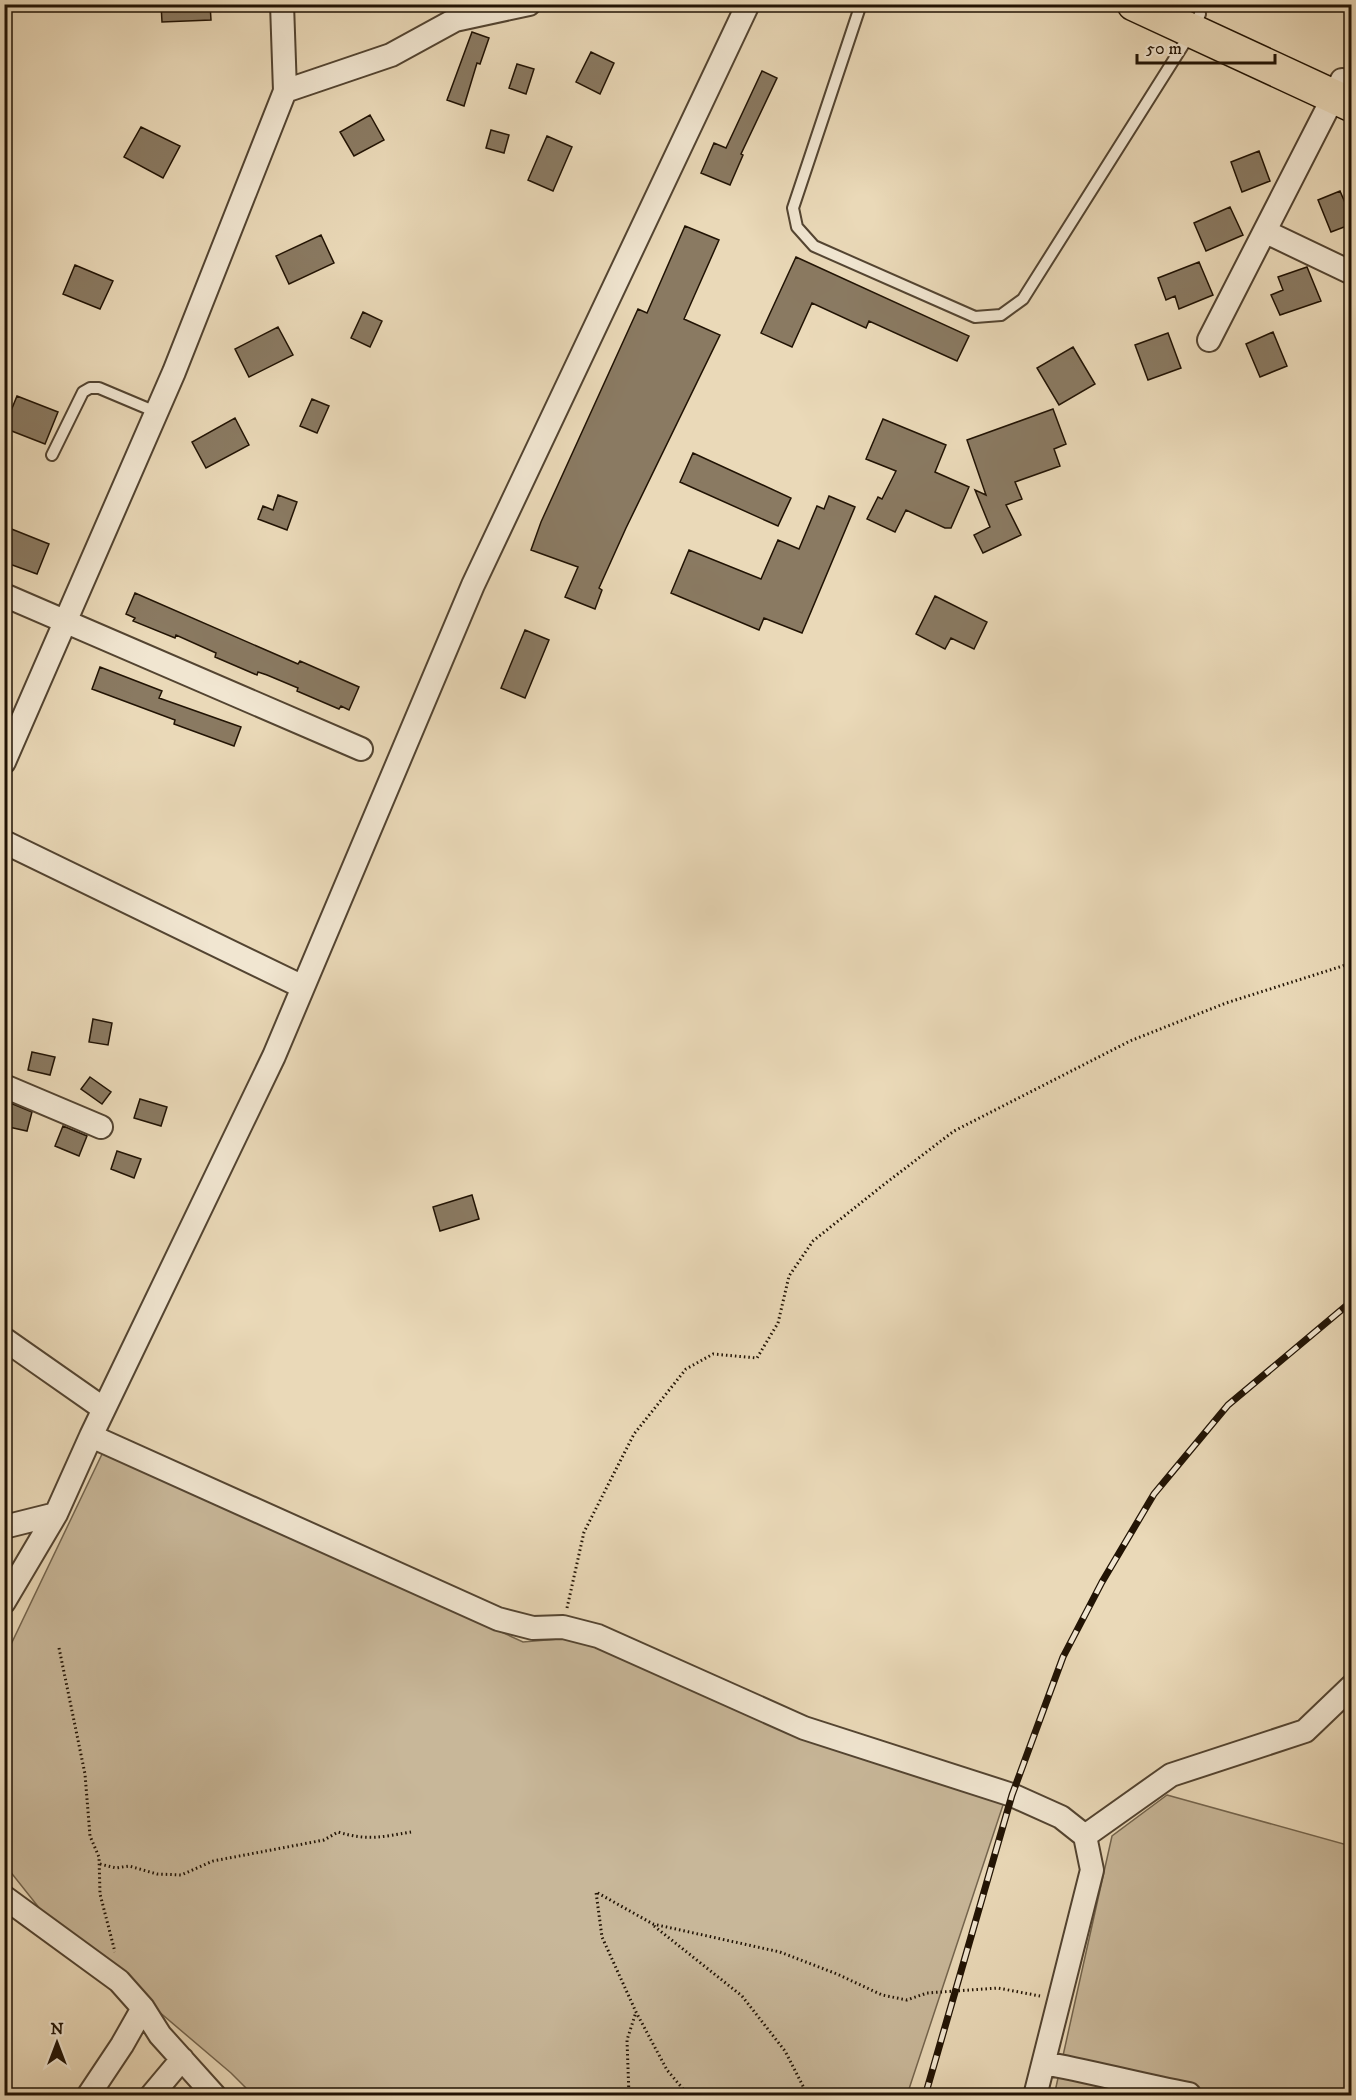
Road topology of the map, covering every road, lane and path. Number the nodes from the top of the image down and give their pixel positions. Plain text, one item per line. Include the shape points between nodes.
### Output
1 (282, 4) edge
2 (529, 4) edge
3 (748, 4) edge
4 (861, 4) edge
5 (1134, 4) edge
6 (1190, 17) edge
7 (285, 91) junction
8 (1345, 91) edge
9 (1266, 232) junction
10 (1352, 273) edge
11 (1209, 340) dead end
12 (156, 412) junction
13 (52, 455) dead end
14 (4, 595) edge
15 (67, 622) junction
16 (362, 749) dead end
17 (4, 762) edge
18 (4, 842) edge
19 (1352, 963) edge
20 (303, 987) junction
21 (4, 1086) edge
22 (101, 1127) dead end
23 (4, 1339) edge
24 (104, 1409) junction
25 (91, 1436) junction
26 (56, 1514) junction
27 (4, 1527) edge
28 (4, 1602) edge
29 (563, 1627) junction
30 (59, 1648) dead end
31 (1352, 1686) edge
32 (411, 1832) dead end
33 (1085, 1836) junction
34 (100, 1864) junction
35 (4, 1897) edge
36 (653, 1924) junction
37 (119, 1981) junction
38 (1059, 1999) junction
39 (143, 2008) junction
40 (636, 2012) junction
41 (182, 2060) junction
42 (1044, 2063) junction
43 (1189, 2094) edge
44 (88, 2096) edge
45 (151, 2096) edge
46 (215, 2096) edge
47 (629, 2096) edge
48 (689, 2096) edge
49 (808, 2096) edge
50 (1035, 2096) edge

1 - 7 street
2 - 7 street via 455,20 391,55
3 - 20 street via 473,585
4 - 6 lane via 794,208 797,227 814,246 975,316 1001,315 1023,299
5 - 6 highway
6 - 8 highway
7 - 12 street
8 - 9 street
9 - 10 street
9 - 11 street
12 - 13 lane via 99,388 90,388 84,392
12 - 15 street
14 - 15 street
15 - 16 street
15 - 17 street
18 - 20 street
19 - 29 path via 1226,1003 1130,1041 954,1131 813,1241 789,1276 778,1323 757,1358 713,1354 686,1370 634,1434 584,1532
20 - 24 street via 274,1056
21 - 22 street
23 - 24 street
24 - 25 street
25 - 26 street
25 - 29 street via 498,1619 533,1628
26 - 27 street
26 - 28 street
29 - 33 street via 598,1636 804,1728 1012,1796 1061,1817
30 - 34 path via 85,1774 90,1836
31 - 33 street via 1305,1731 1171,1775
32 - 34 path via 373,1839 338,1832 324,1840 213,1861 181,1875
33 - 38 street via 1092,1870
34 - 37 path via 100,1894
35 - 37 street
36 - 38 path via 780,1952 882,1995 907,2000 927,1993 998,1988
36 - 40 path via 596,1892 602,1937
36 - 49 path via 742,1996 785,2051
37 - 39 street
38 - 42 street
39 - 41 street
39 - 44 street
40 - 47 path via 627,2040
40 - 48 path via 667,2070
41 - 45 street
41 - 46 street
42 - 43 street
42 - 50 street

